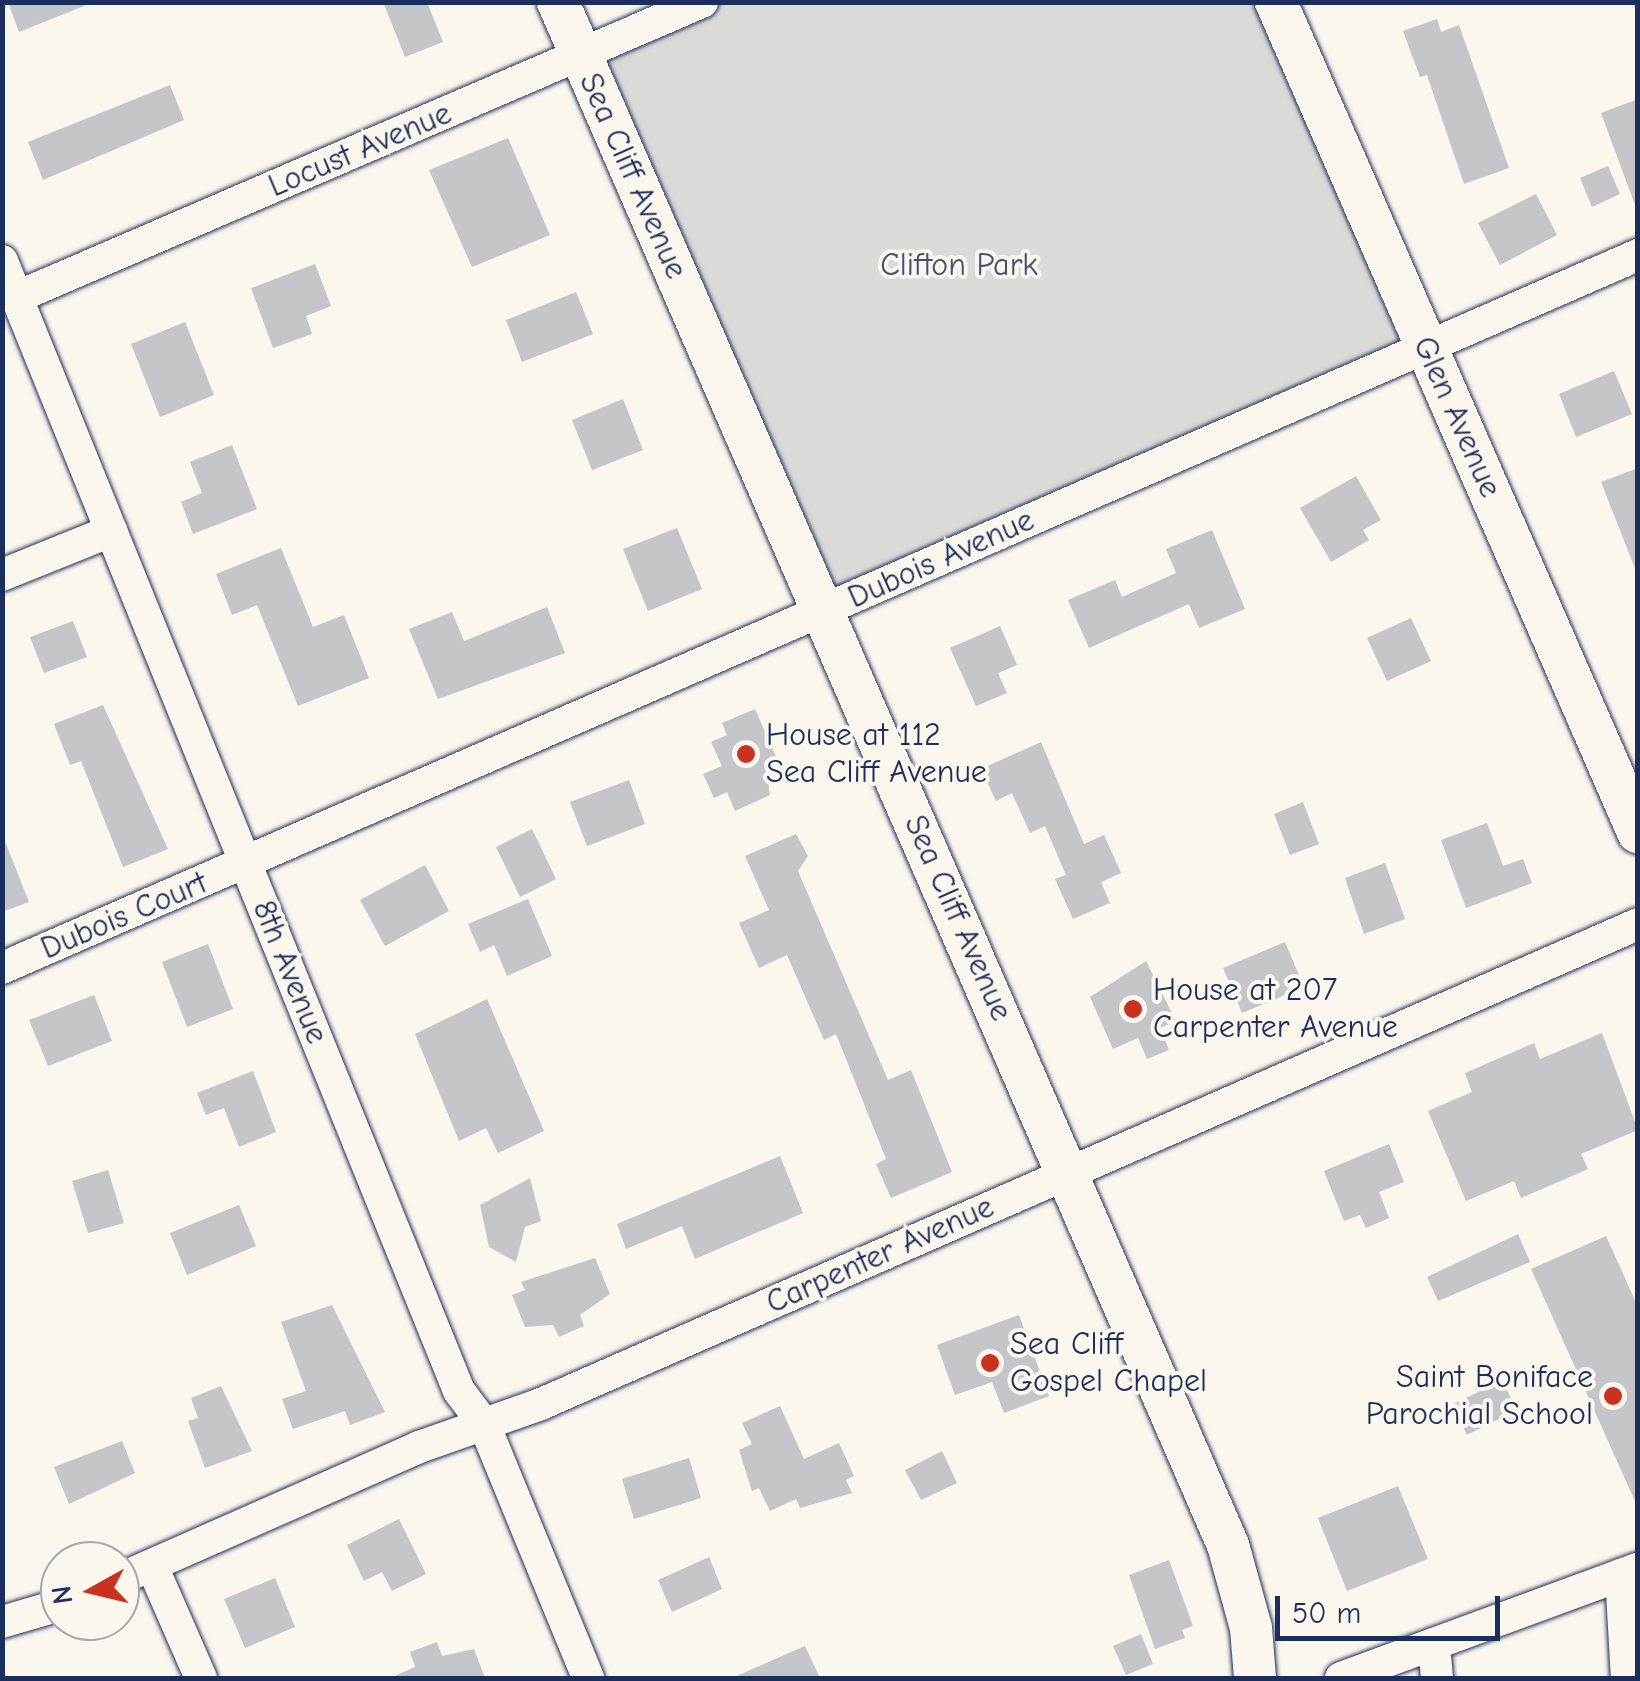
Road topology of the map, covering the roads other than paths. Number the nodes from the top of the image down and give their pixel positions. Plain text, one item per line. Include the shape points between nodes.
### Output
1 (558, 2) edge
2 (702, 2) edge
3 (1276, 2) edge
4 (580, 55) junction
5 (1638, 255) edge
6 (2, 261) edge
7 (17, 297) junction
8 (1426, 347) junction
9 (111, 531) junction
10 (2, 575) edge
11 (823, 610) junction
12 (1638, 832) edge
13 (246, 864) junction
14 (1638, 924) edge
15 (2, 968) edge
16 (1068, 1172) junction
17 (484, 1424) junction
18 (152, 1566) junction
19 (140, 1571) edge
20 (1629, 1572) edge
21 (40, 1611) edge
22 (2, 1622) edge
23 (1434, 1644) junction
24 (201, 1678) edge
25 (588, 1678) edge
26 (1255, 1678) edge
27 (1341, 1678) edge
28 (1436, 1678) edge
29 (1628, 1678) edge

1 - 4 street, Sea Cliff Avenue
2 - 4 street, Locust Avenue
3 - 8 street, Glen Avenue
4 - 7 street, Locust Avenue
4 - 11 street, Sea Cliff Avenue
5 - 8 street, Dubois Avenue
6 - 7 street, 8th Avenue
7 - 9 street, 8th Avenue
8 - 11 street, Dubois Avenue
8 - 12 street, Glen Avenue
9 - 10 street
9 - 13 street, 8th Avenue
11 - 13 street, Dubois Avenue
11 - 16 street, Sea Cliff Avenue
13 - 15 street, Dubois Court
13 - 17 street, 8th Avenue via 459,1391
14 - 16 street, Carpenter Avenue
16 - 17 street, Carpenter Avenue
16 - 26 street, Sea Cliff Avenue via 1228,1545 1251,1628
17 - 18 street, Carpenter Avenue
17 - 25 street, 8th Avenue
18 - 19 street, Carpenter Avenue
18 - 24 street
20 - 23 street
20 - 29 street
21 - 22 street
23 - 27 street
23 - 28 street

